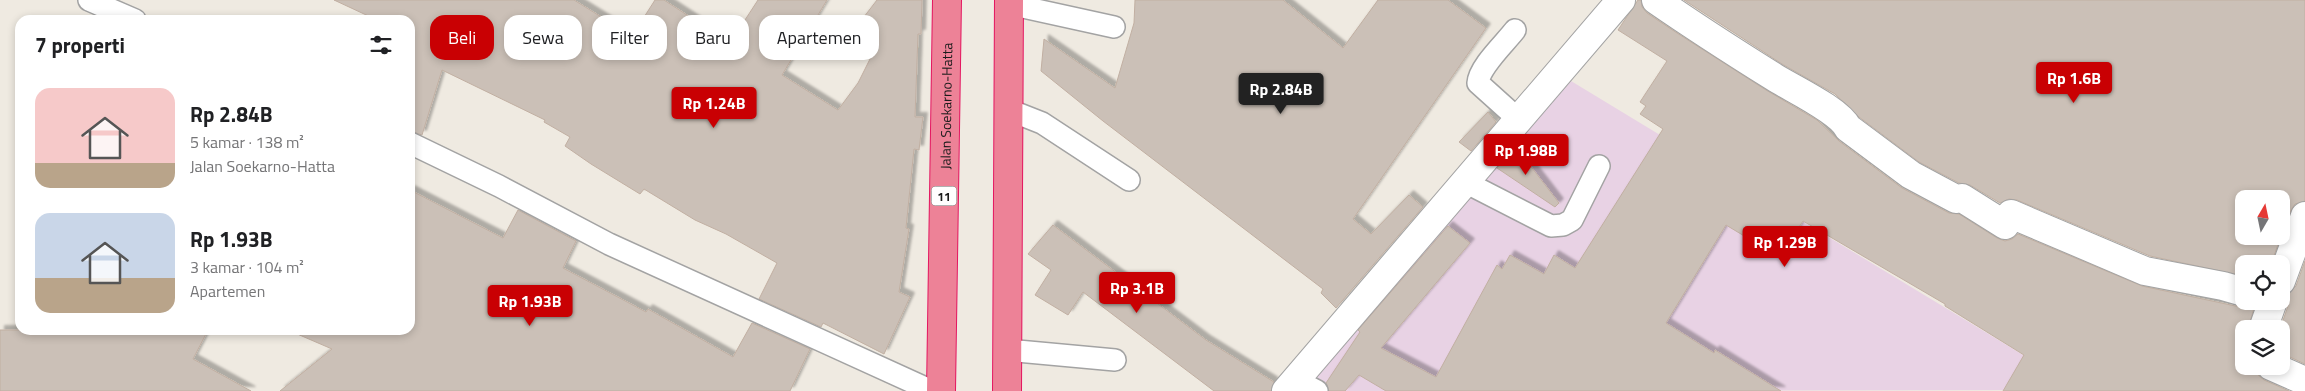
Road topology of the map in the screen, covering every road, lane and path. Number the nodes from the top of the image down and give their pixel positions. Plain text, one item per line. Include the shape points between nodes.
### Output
1 (89, 0) edge
2 (947, 0) edge
3 (1620, 0) edge
4 (1656, 0) edge
5 (1009, 2) edge
6 (124, 15) edge
7 (1114, 27) dead end
8 (1515, 30) dead end
9 (1009, 110) junction
10 (1518, 120) junction
11 (415, 145) edge
12 (1599, 166) dead end
13 (1129, 180) dead end
14 (1465, 182) junction
15 (2305, 216) edge
16 (2290, 257) edge
17 (2235, 289) edge
18 (1007, 350) junction
19 (1115, 360) dead end
20 (2290, 374) edge
21 (2305, 381) edge
22 (1300, 387) edge
23 (932, 391) edge
24 (941, 391) edge
25 (1007, 391) edge

1 - 6 lane
2 - 24 highway, Jalan Soekarno-Hatta / 11
3 - 10 street
4 - 17 street via 1814,100 1911,175 1956,199 1962,198 2005,225 2011,214 2145,270
5 - 7 lane
5 - 9 highway
8 - 10 lane via 1478,76 1478,83
9 - 13 lane via 1042,123
9 - 18 highway
10 - 14 street
11 - 23 lane via 609,244
12 - 14 lane via 1572,220 1563,225 1551,226
14 - 22 street
15 - 16 street
18 - 19 lane
18 - 25 highway
20 - 21 street

